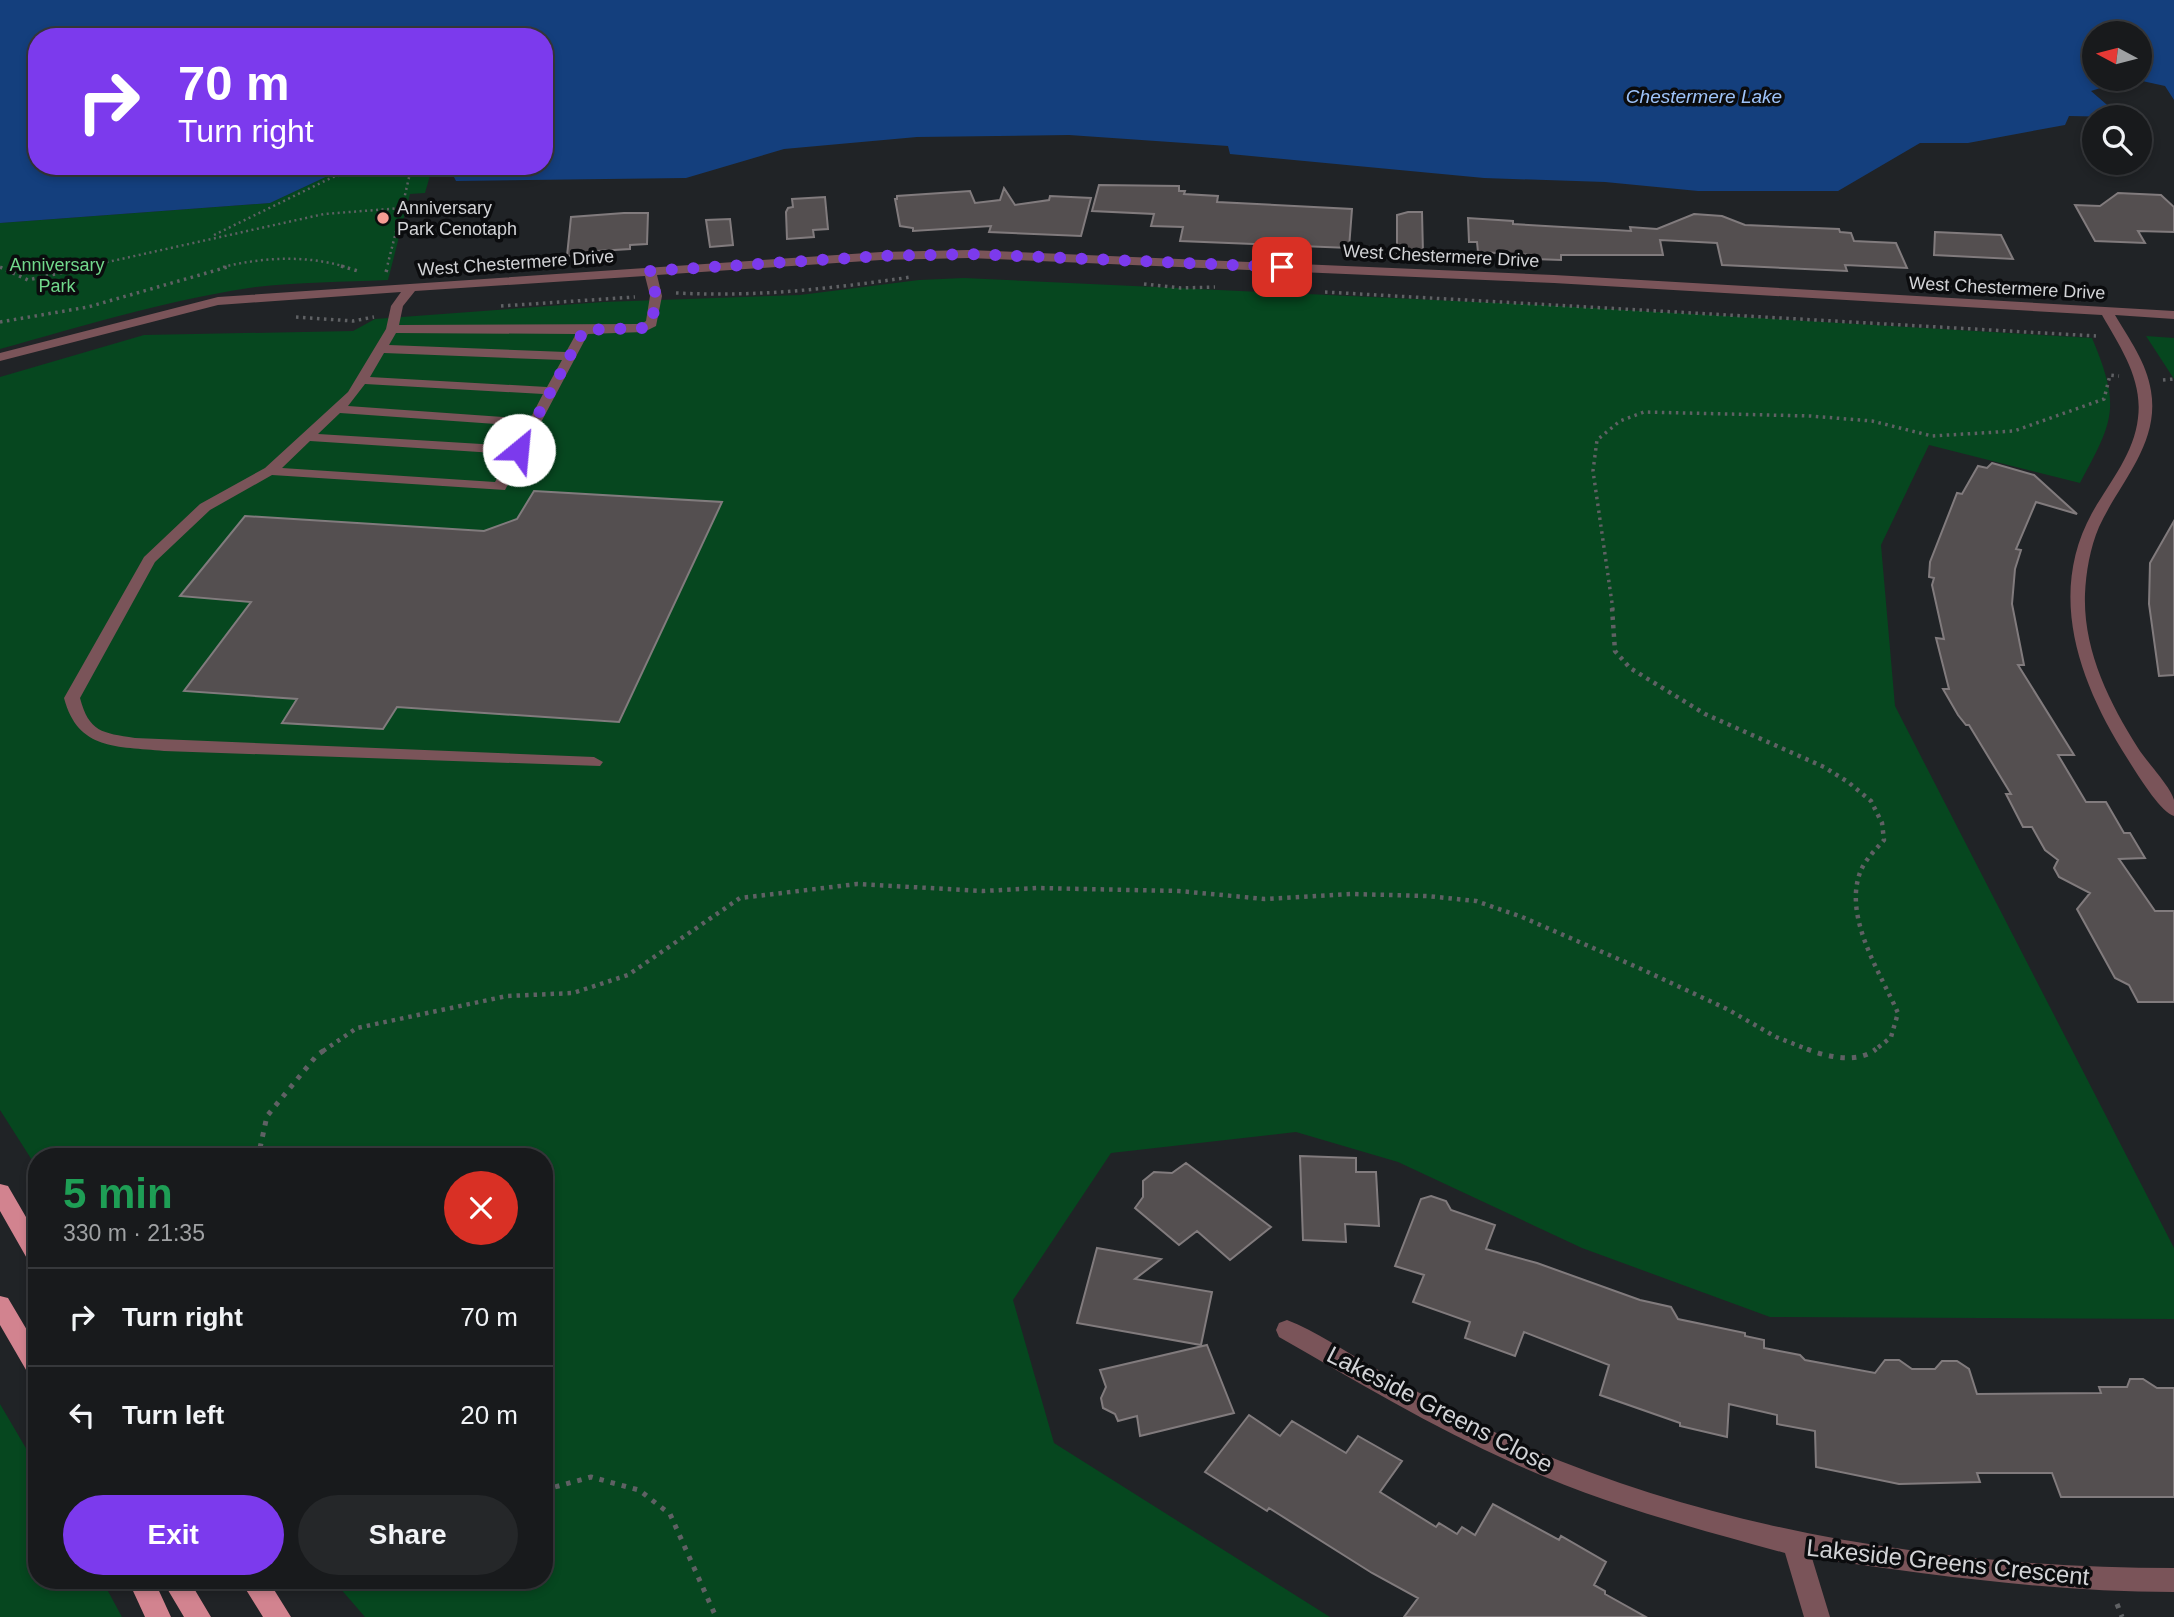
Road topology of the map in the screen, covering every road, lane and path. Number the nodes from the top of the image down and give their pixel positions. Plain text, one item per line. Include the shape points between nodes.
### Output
1 (342, 175) edge
2 (410, 175) edge
3 (402, 208) junction
4 (205, 240) junction
5 (0, 267) edge
6 (650, 271) junction
7 (369, 275) dead end
8 (918, 276) dead end
9 (377, 280) dead end
10 (1140, 283) dead end
11 (1219, 287) dead end
12 (411, 288) junction
13 (1316, 291) dead end
14 (674, 293) dead end
15 (636, 297) dead end
16 (497, 307) dead end
17 (2106, 311) junction
18 (2174, 315) edge
19 (288, 317) dead end
20 (375, 317) dead end
21 (0, 322) edge
22 (392, 329) junction
23 (584, 330) junction
24 (2097, 335) dead end
25 (381, 349) junction
26 (570, 356) junction
27 (0, 357) edge
28 (2142, 378) junction
29 (2174, 379) edge
30 (360, 380) junction
31 (552, 391) junction
32 (336, 409) junction
33 (534, 423) junction
34 (306, 437) junction
35 (519, 450) junction
36 (270, 471) junction
37 (594, 762) dead end
38 (2174, 810) edge
39 (260, 1148) edge
40 (0, 1192) edge
41 (28, 1240) edge
42 (0, 1305) edge
43 (1287, 1329) dead end
44 (28, 1353) edge
45 (553, 1488) edge
46 (1795, 1544) junction
47 (2174, 1580) edge
48 (145, 1589) edge
49 (181, 1589) edge
50 (259, 1589) edge
51 (158, 1617) edge
52 (198, 1617) edge
53 (278, 1617) edge
54 (716, 1617) edge
55 (1817, 1617) edge

1 - 4 path
2 - 3 path
3 - 4 path via 324,214
3 - 9 path via 387,271
4 - 5 path via 28,280
6 - 12 street, West Chestermere Drive
6 - 17 street, West Chestermere Drive via 970,254 1568,280
6 - 23 street via 656,296 652,323 644,328
7 - 21 path via 324,262 244,262 211,268 97,306
8 - 14 path via 809,292
10 - 11 path
12 - 22 street via 397,306
12 - 27 street, West Chestermere Drive via 218,301
13 - 24 path
15 - 16 path
17 - 18 street, West Chestermere Drive
17 - 28 street
19 - 20 path via 353,321
22 - 23 street
22 - 25 street
23 - 26 street
25 - 26 street
25 - 30 street
26 - 31 street
28 - 29 path
28 - 38 street via 2146,405 2143,435 2094,521 2077,583 2076,615 2096,690 2116,729
28 - 39 path via 2110,375 2104,399 2014,431 1983,435 1932,436 1872,421 1810,416 1644,412 1619,421 1597,440 1593,471 1615,651 1630,668 1705,714 1824,766 1871,801 1882,823 1884,840 1861,870 1856,892 1864,938 1898,1013 1891,1037 1868,1056 1826,1057 1639,968 1522,916 1476,901 1352,894 1265,899 1180,891 983,891 857,884 740,898 628,975 573,993 507,996 356,1028 317,1055 267,1116
30 - 31 street
30 - 32 street via 353,394
31 - 33 street
32 - 33 street
32 - 34 street
33 - 35 street
34 - 35 street
34 - 36 street
35 - 36 street via 500,486
36 - 37 street via 205,507 149,560 72,698 88,731 164,746
40 - 41 main road
42 - 44 main road
43 - 46 street, Lakeside Greens Close via 1394,1391 1522,1456 1662,1509
45 - 54 path via 591,1477 613,1481 639,1490 670,1514
46 - 47 street, Lakeside Greens Crescent via 1956,1566 2108,1580
46 - 55 street, Lakeside Greens Crescent
48 - 51 main road
49 - 52 main road
50 - 53 main road

